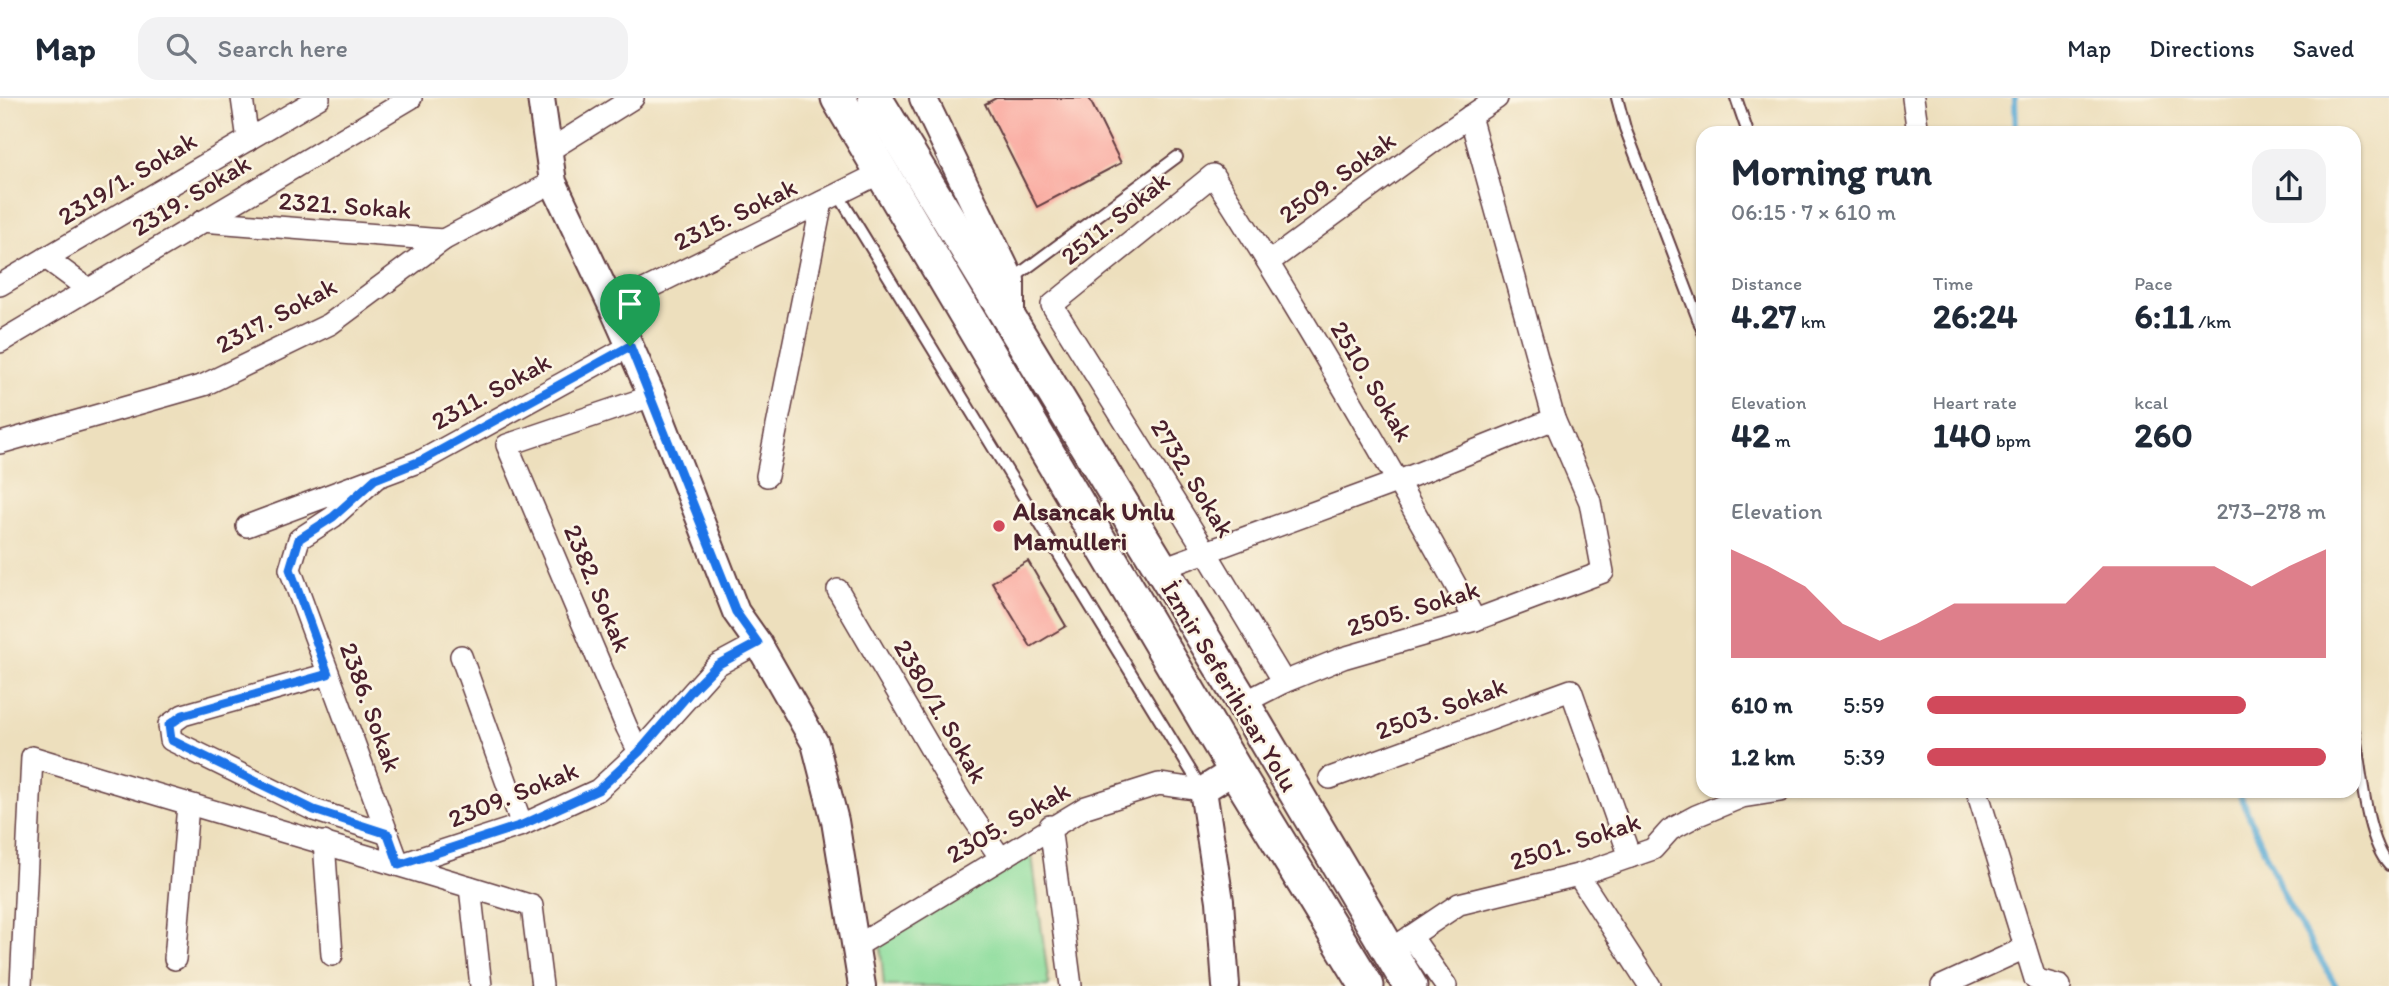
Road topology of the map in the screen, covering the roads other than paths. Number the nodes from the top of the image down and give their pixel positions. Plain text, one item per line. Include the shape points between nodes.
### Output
1 (243, 98) edge
2 (319, 98) edge
3 (411, 98) edge
4 (541, 98) edge
5 (633, 98) edge
6 (838, 98) edge
7 (875, 98) edge
8 (923, 98) edge
9 (1497, 98) edge
10 (1617, 98) edge
11 (1736, 98) edge
12 (1913, 98) edge
13 (1470, 116) junction
14 (1746, 126) edge
15 (1917, 126) edge
16 (248, 140) junction
17 (548, 150) junction
18 (1177, 157) dead end
19 (882, 172) junction
20 (1213, 175) joint
21 (552, 182) junction
22 (830, 198) junction
23 (202, 220) junction
24 (443, 240) junction
25 (46, 258) junction
26 (1269, 262) junction
27 (1011, 280) junction
28 (0, 285) edge
29 (88, 289) junction
30 (1052, 305) joint
31 (612, 306) junction
32 (1696, 314) edge
33 (1011, 324) junction
34 (0, 342) edge
35 (630, 346) junction
36 (652, 396) junction
37 (1554, 419) junction
38 (0, 443) edge
39 (506, 445) joint
40 (767, 476) dead end
41 (375, 479) junction
42 (1399, 481) junction
43 (247, 526) dead end
44 (1206, 552) junction
45 (1160, 569) junction
46 (838, 590) dead end
47 (1475, 620) junction
48 (758, 643) junction
49 (461, 656) dead end
50 (328, 674) junction
51 (1284, 682) junction
52 (1243, 704) junction
53 (639, 752) junction
54 (1236, 770) junction
55 (2361, 770) edge
56 (1331, 778) dead end
57 (1203, 790) junction
58 (1740, 798) edge
59 (1979, 798) edge
60 (188, 805) junction
61 (522, 825) junction
62 (1050, 826) junction
63 (388, 834) junction
64 (324, 842) junction
65 (1000, 857) junction
66 (1630, 857) junction
67 (399, 865) junction
68 (2389, 866) edge
69 (1577, 875) junction
70 (470, 887) junction
71 (1400, 943) junction
72 (855, 947) junction
73 (2025, 948) junction
74 (332, 955) dead end
75 (175, 959) dead end
76 (21, 986) edge
77 (481, 986) edge
78 (542, 986) edge
79 (862, 986) edge
80 (1071, 986) edge
81 (1226, 986) edge
82 (1367, 986) edge
83 (1410, 986) edge
84 (1446, 986) edge
85 (1650, 986) edge
86 (1942, 986) edge
87 (2060, 986) edge

1 - 16 street
2 - 16 street, 2319/1. Sokak
3 - 23 street, 2319. Sokak
4 - 17 street
5 - 17 street
6 - 19 main road, İzmir Seferihisar Yolu
7 - 33 main road, İzmir Seferihisar Yolu
8 - 27 street
9 - 13 street, 2509. Sokak
10 - 32 lane
11 - 14 lane
12 - 15 street
13 - 26 street, 2509. Sokak
13 - 37 street
16 - 25 street, 2319/1. Sokak
17 - 21 street
18 - 27 lane
19 - 22 street, 2315. Sokak
19 - 54 main road, İzmir Seferihisar Yolu
20 - 26 street, 2510. Sokak
20 - 30 street, 2511. Sokak
21 - 24 street, 2317. Sokak
21 - 31 street
22 - 31 street, 2315. Sokak
22 - 40 street
22 - 57 lane
23 - 24 street, 2321. Sokak
23 - 29 street, 2319. Sokak
24 - 38 street, 2317. Sokak via 330,324 204,385
25 - 28 street, 2319/1. Sokak
25 - 29 street
26 - 42 street, 2510. Sokak
27 - 33 street
29 - 34 street, 2319. Sokak
30 - 44 street, 2732. Sokak
31 - 35 street
33 - 45 main road, İzmir Seferihisar Yolu
35 - 36 street
35 - 41 street, 2311. Sokak via 423,460
36 - 39 street, 2311. Sokak
36 - 48 street via 736,612
37 - 42 street
37 - 47 street, 2505. Sokak via 1590,502 1603,572
39 - 53 street, 2382. Sokak
41 - 43 street, 2311. Sokak
41 - 50 street, 2386. Sokak via 333,517 299,539 290,569
42 - 44 street
42 - 47 street, 2510. Sokak
44 - 45 street
44 - 51 street, 2732. Sokak
45 - 52 main road, İzmir Seferihisar Yolu
46 - 65 street, 2380/1. Sokak via 960,799
47 - 51 street, 2505. Sokak via 1343,658
48 - 53 street, 2309. Sokak via 717,665
48 - 72 street via 815,743 835,821
49 - 61 street
50 - 63 street, 2386. Sokak
50 - 63 street via 183,715 169,725 171,740 314,810
51 - 52 street, 2505. Sokak
52 - 71 main road, İzmir Seferihisar Yolu
53 - 61 street, 2309. Sokak via 598,790
54 - 57 street
54 - 82 main road, İzmir Seferihisar Yolu
55 - 68 lane via 2369,815
56 - 66 street, 2503. Sokak via 1571,690
57 - 62 street, 2305. Sokak via 1160,784 1086,807
57 - 81 street via 1220,901
58 - 66 street, 2501. Sokak via 1696,816 1670,830 1653,849
59 - 73 street
60 - 64 street
60 - 75 street
60 - 76 street via 32,757
61 - 67 street, 2309. Sokak
62 - 65 street, 2305. Sokak
62 - 80 street
63 - 67 street, 2386. Sokak
64 - 67 street
64 - 74 street
65 - 72 street, 2305. Sokak
66 - 69 street, 2501. Sokak
67 - 70 street
69 - 71 street, 2501. Sokak via 1460,904
69 - 85 street
70 - 77 street
70 - 78 street via 532,906
71 - 83 main road, İzmir Seferihisar Yolu
71 - 84 street
72 - 79 street
73 - 86 street
73 - 87 street via 2035,979

